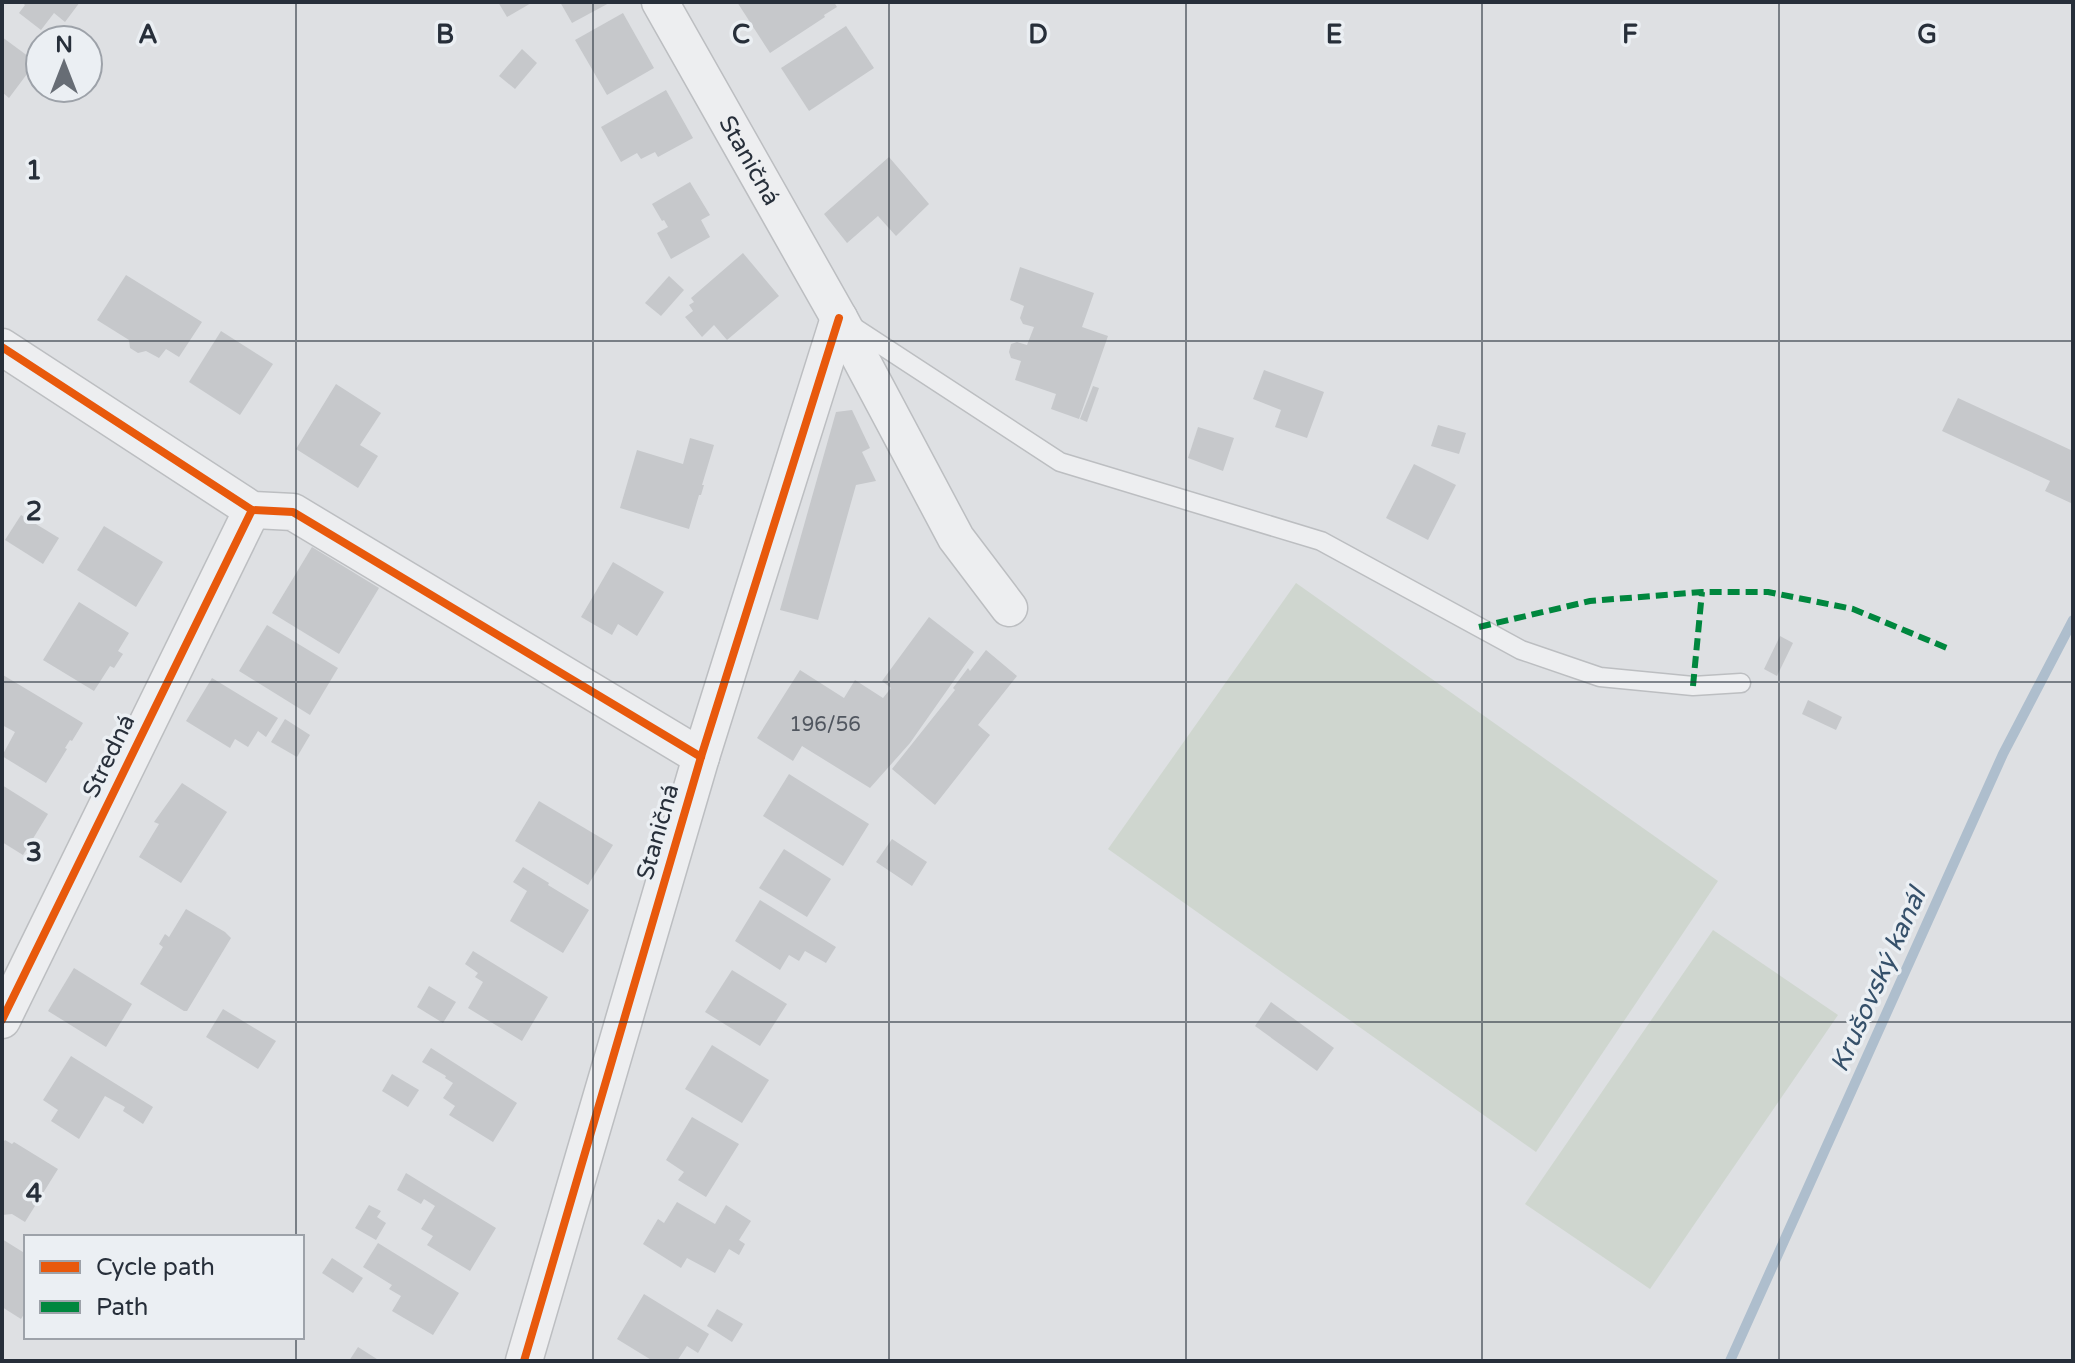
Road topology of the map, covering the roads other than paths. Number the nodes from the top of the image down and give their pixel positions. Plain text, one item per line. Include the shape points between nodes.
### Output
1 (660, 2) edge
2 (839, 318) junction
3 (2, 347) edge
4 (252, 510) junction
5 (1009, 608) dead end
6 (1741, 683) dead end
7 (701, 757) junction
8 (2, 1020) edge
9 (524, 1361) edge

1 - 2 street, Staničná
2 - 5 street, Staničná via 956,538
2 - 6 lane via 1060,462 1321,541 1521,650 1600,677 1693,686
2 - 7 street, Staničná
3 - 4 street
4 - 7 street via 293,512
4 - 8 street, Stredná
7 - 9 street, Staničná

